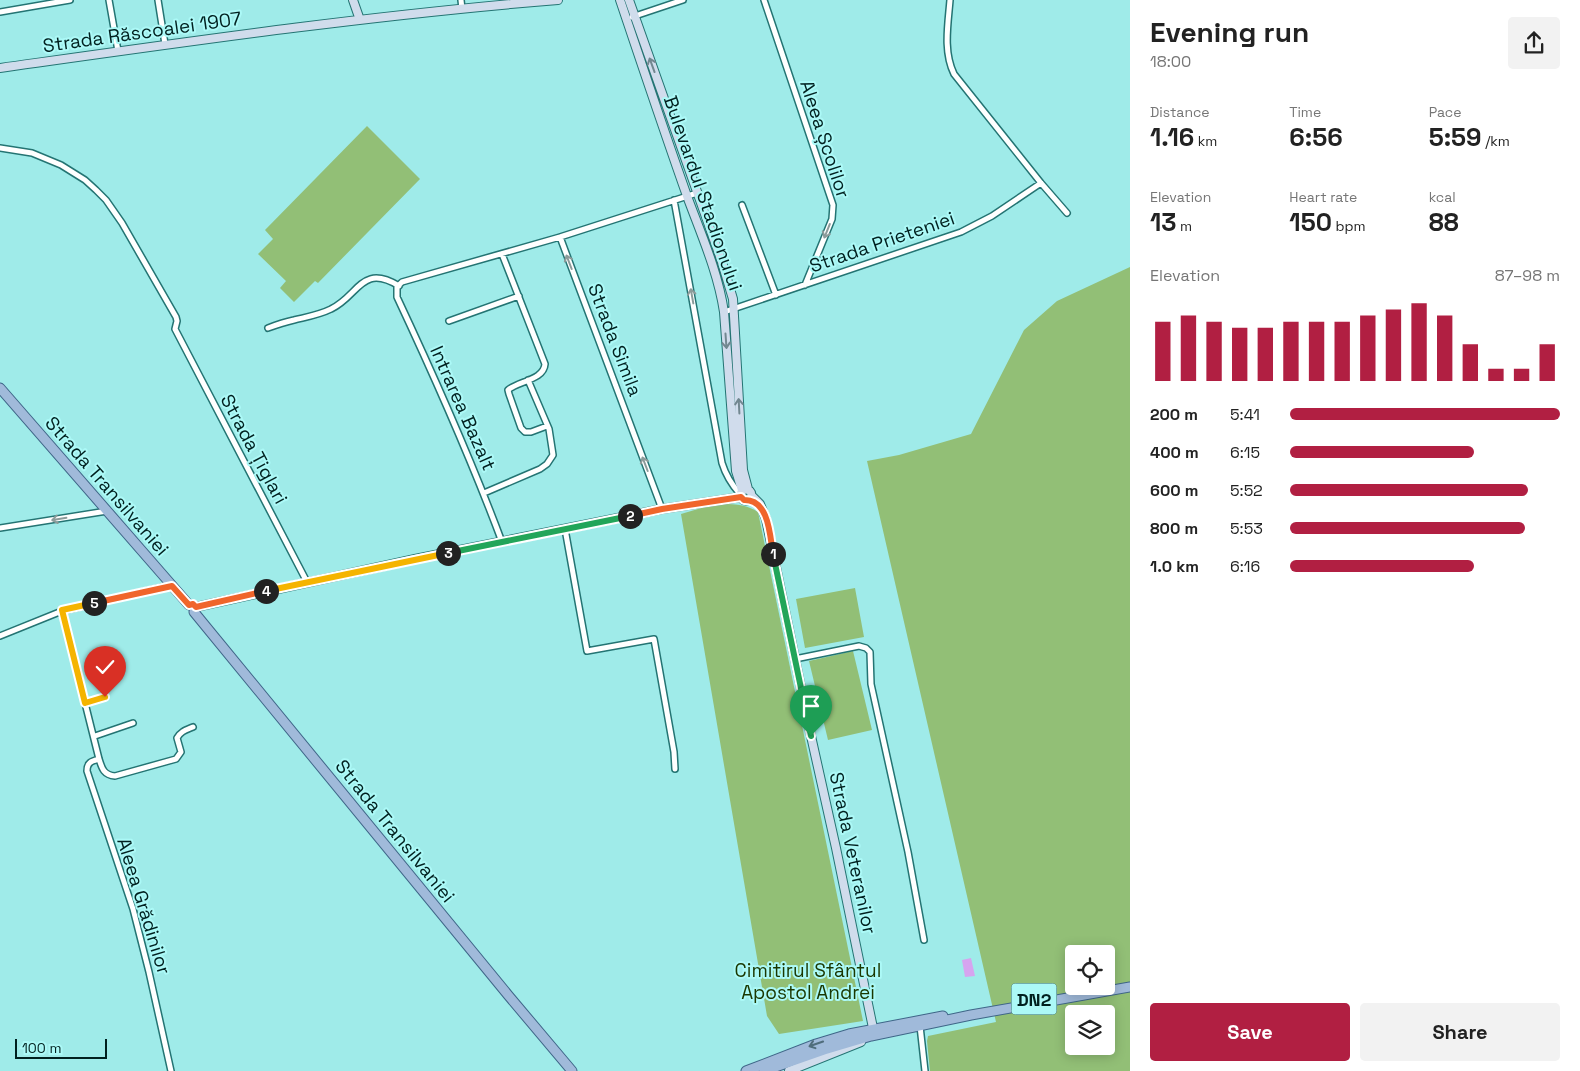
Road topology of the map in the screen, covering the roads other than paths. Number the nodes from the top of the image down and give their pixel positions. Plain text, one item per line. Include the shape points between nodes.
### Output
1 (70, 0) edge
2 (110, 0) edge
3 (158, 0) edge
4 (353, 0) edge
5 (461, 0) edge
6 (545, 0) edge
7 (558, 0) edge
8 (620, 0) edge
9 (629, 0) edge
10 (683, 0) edge
11 (764, 0) edge
12 (950, 0) edge
13 (462, 9) junction
14 (0, 12) edge
15 (635, 16) junction
16 (626, 19) junction
17 (360, 20) junction
18 (165, 44) junction
19 (118, 51) junction
20 (0, 68) edge
21 (0, 148) edge
22 (1041, 183) junction
23 (697, 193) junction
24 (687, 196) junction
25 (674, 200) junction
26 (742, 205) dead end
27 (1067, 213) dead end
28 (560, 237) junction
29 (502, 254) junction
30 (805, 285) junction
31 (398, 286) junction
32 (776, 295) junction
33 (519, 296) junction
34 (733, 310) junction
35 (724, 312) junction
36 (449, 321) dead end
37 (268, 328) dead end
38 (528, 380) junction
39 (0, 388) edge
40 (547, 426) junction
41 (484, 493) junction
42 (745, 494) junction
43 (662, 509) junction
44 (107, 511) junction
45 (0, 528) edge
46 (565, 529) junction
47 (502, 542) junction
48 (307, 582) junction
49 (172, 586) junction
50 (193, 608) junction
51 (62, 610) junction
52 (0, 636) edge
53 (795, 658) junction
54 (105, 697) dead end
55 (85, 703) junction
56 (133, 723) dead end
57 (193, 727) dead end
58 (95, 736) junction
59 (99, 760) junction
60 (674, 769) dead end
61 (924, 940) dead end
62 (1130, 981) edge
63 (1115, 984) edge
64 (1130, 987) edge
65 (1065, 993) edge
66 (920, 1026) junction
67 (876, 1031) junction
68 (171, 1071) edge
69 (572, 1071) edge
70 (746, 1071) edge
71 (764, 1071) edge
72 (789, 1071) edge
73 (925, 1071) edge

1 - 14 street
2 - 19 street
3 - 18 street
4 - 17 main road
5 - 13 street
6 - 7 main road, Strada Răscoalei 1907
6 - 13 main road, Strada Răscoalei 1907
8 - 16 main road, Bulevardul Stadionului
9 - 15 main road, Bulevardul Stadionului
10 - 15 street
11 -> 30 street, Aleea Școlilor via 832,205 832,219
12 - 22 street via 947,38 954,74
13 - 17 main road, Strada Răscoalei 1907
15 - 16 street
23 -> 15 main road, Bulevardul Stadionului
16 - 24 main road, Bulevardul Stadionului
17 - 18 main road, Strada Răscoalei 1907
18 - 19 main road, Strada Răscoalei 1907
19 - 20 main road, Strada Răscoalei 1907
21 - 48 street, Strada Țiglari via 32,153 61,165 96,190 122,222 176,317 174,329
22 - 27 street
22 - 30 street, Strada Prieteniei via 974,226
23 - 24 street
23 - 34 main road, Bulevardul Stadionului via 726,275
24 - 25 street
24 - 35 main road, Bulevardul Stadionului via 717,278
25 - 28 street
42 -> 25 street via 730,482 722,463
26 - 32 street
28 - 29 street
43 -> 28 street, Strada Simila
29 - 31 street via 402,282
29 - 33 street
30 - 32 street, Strada Prieteniei
31 - 37 street via 380,277 366,280 332,309
31 - 41 street, Intrarea Bazalt via 397,297
32 - 34 street, Strada Prieteniei
33 - 36 street
33 - 38 street via 545,364 543,370
34 - 35 street, Strada Prieteniei
42 -> 34 main road, Bulevardul Stadionului
35 -> 42 main road, Bulevardul Stadionului via 736,471
38 - 40 street
38 - 40 street via 508,390 521,428 531,432
39 - 44 main road, Strada Transilvaniei
40 - 41 street via 553,455 547,464
41 - 47 street, Intrarea Bazalt
42 - 43 main road
42 - 53 main road, Strada Veteranilor via 762,508 766,518
43 - 46 main road
44 -> 45 street
44 - 49 main road, Strada Transilvaniei
46 - 47 main road
46 - 60 street via 587,651 654,639 674,752
47 - 48 main road
48 - 50 main road
49 - 50 main road, Strada Transilvaniei
49 - 51 street
50 - 69 main road, Strada Transilvaniei
51 - 52 street
51 - 55 street
53 - 61 street via 859,646 870,652 871,684
53 - 67 main road, Strada Veteranilor
54 - 55 street
55 - 58 street
56 - 58 street
57 - 59 street via 179,734 181,752 176,759 114,776 102,770
58 - 59 street
59 - 68 street, Aleea Grădinilor via 89,763 86,771 133,909
62 - 63 main road
64 - 66 main road, DN2
65 - 67 main road, DN2
66 - 67 main road, DN2
66 - 73 street
67 -> 70 main road, DN2 via 816,1044
67 - 71 main road, DN2
67 - 72 main road via 848,1048

